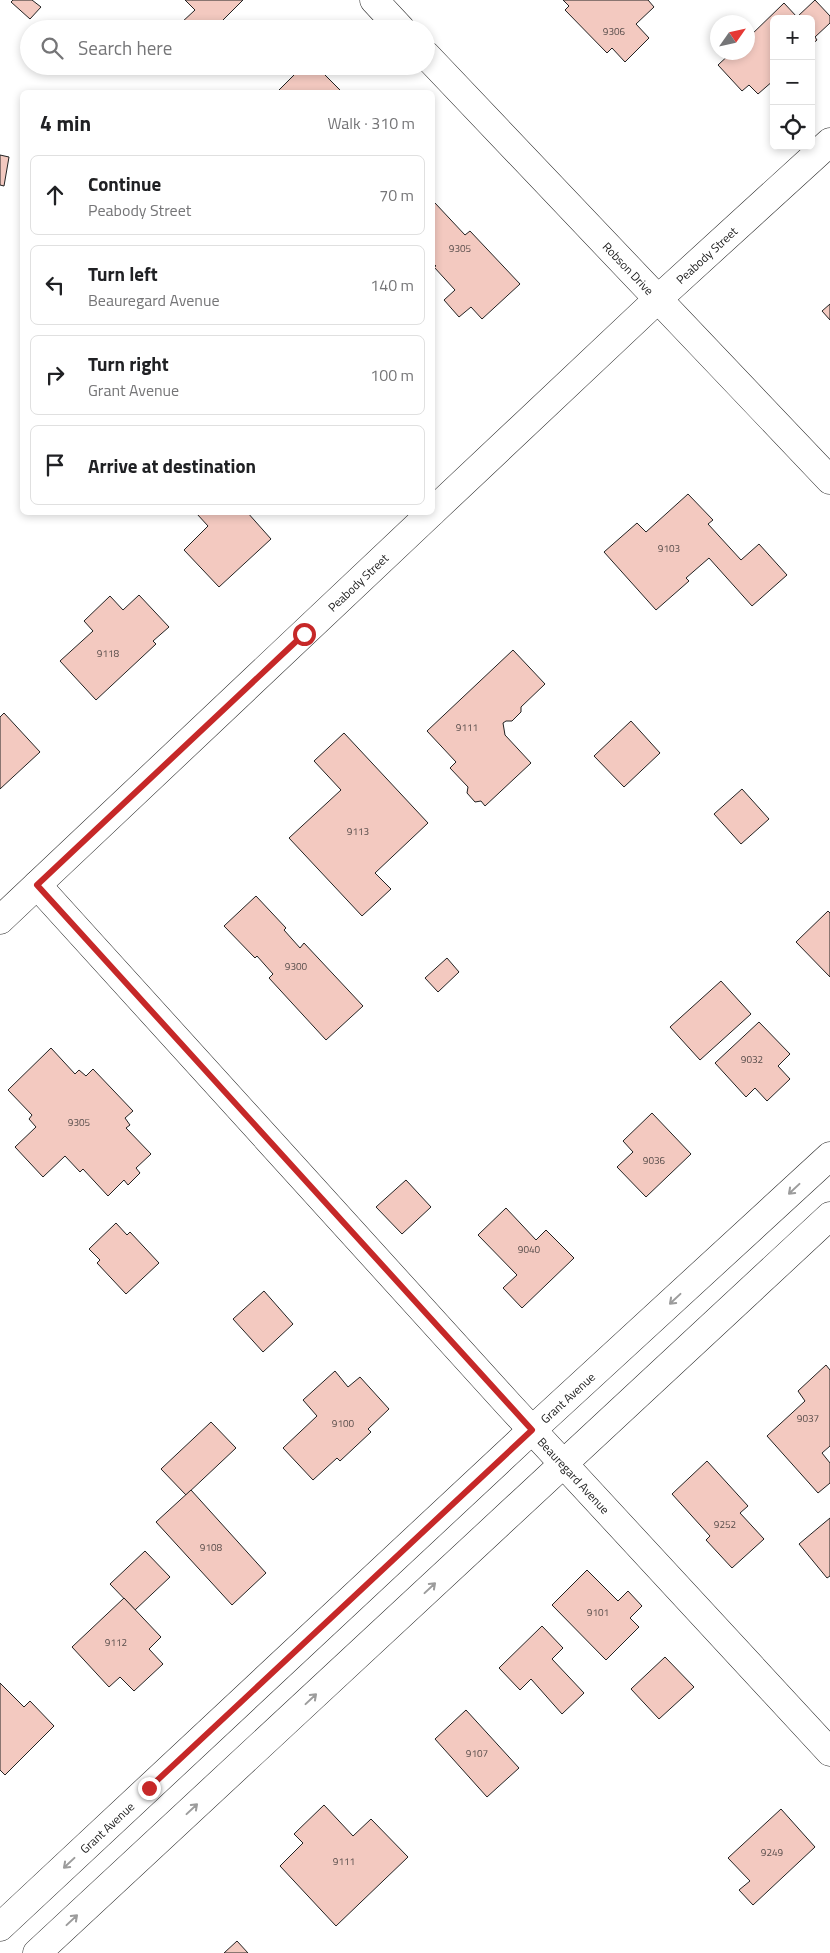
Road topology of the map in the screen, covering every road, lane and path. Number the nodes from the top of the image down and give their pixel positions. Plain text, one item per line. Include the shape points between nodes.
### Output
1 (374, 0) edge
2 (393, 20) edge
3 (435, 64) edge
4 (830, 142) edge
5 (658, 299) junction
6 (830, 480) edge
7 (435, 509) edge
8 (429, 515) edge
9 (37, 885) junction
10 (0, 920) edge
11 (830, 1156) edge
12 (830, 1216) edge
13 (532, 1430) junction
14 (563, 1464) junction
15 (830, 1752) edge
16 (0, 1927) edge
17 (37, 1953) edge

1 - 2 street
3 - 5 street, Robson Drive
4 - 5 street, Peabody Street
5 - 6 street, Robson Drive
5 - 7 street, Peabody Street
8 - 9 street, Peabody Street
9 - 10 street, Peabody Street
9 - 13 street, Beauregard Avenue
11 -> 13 street, Grant Avenue
12 - 14 street
13 - 14 street, Beauregard Avenue
13 -> 16 street, Grant Avenue
14 - 15 street, Beauregard Avenue
17 -> 14 street

